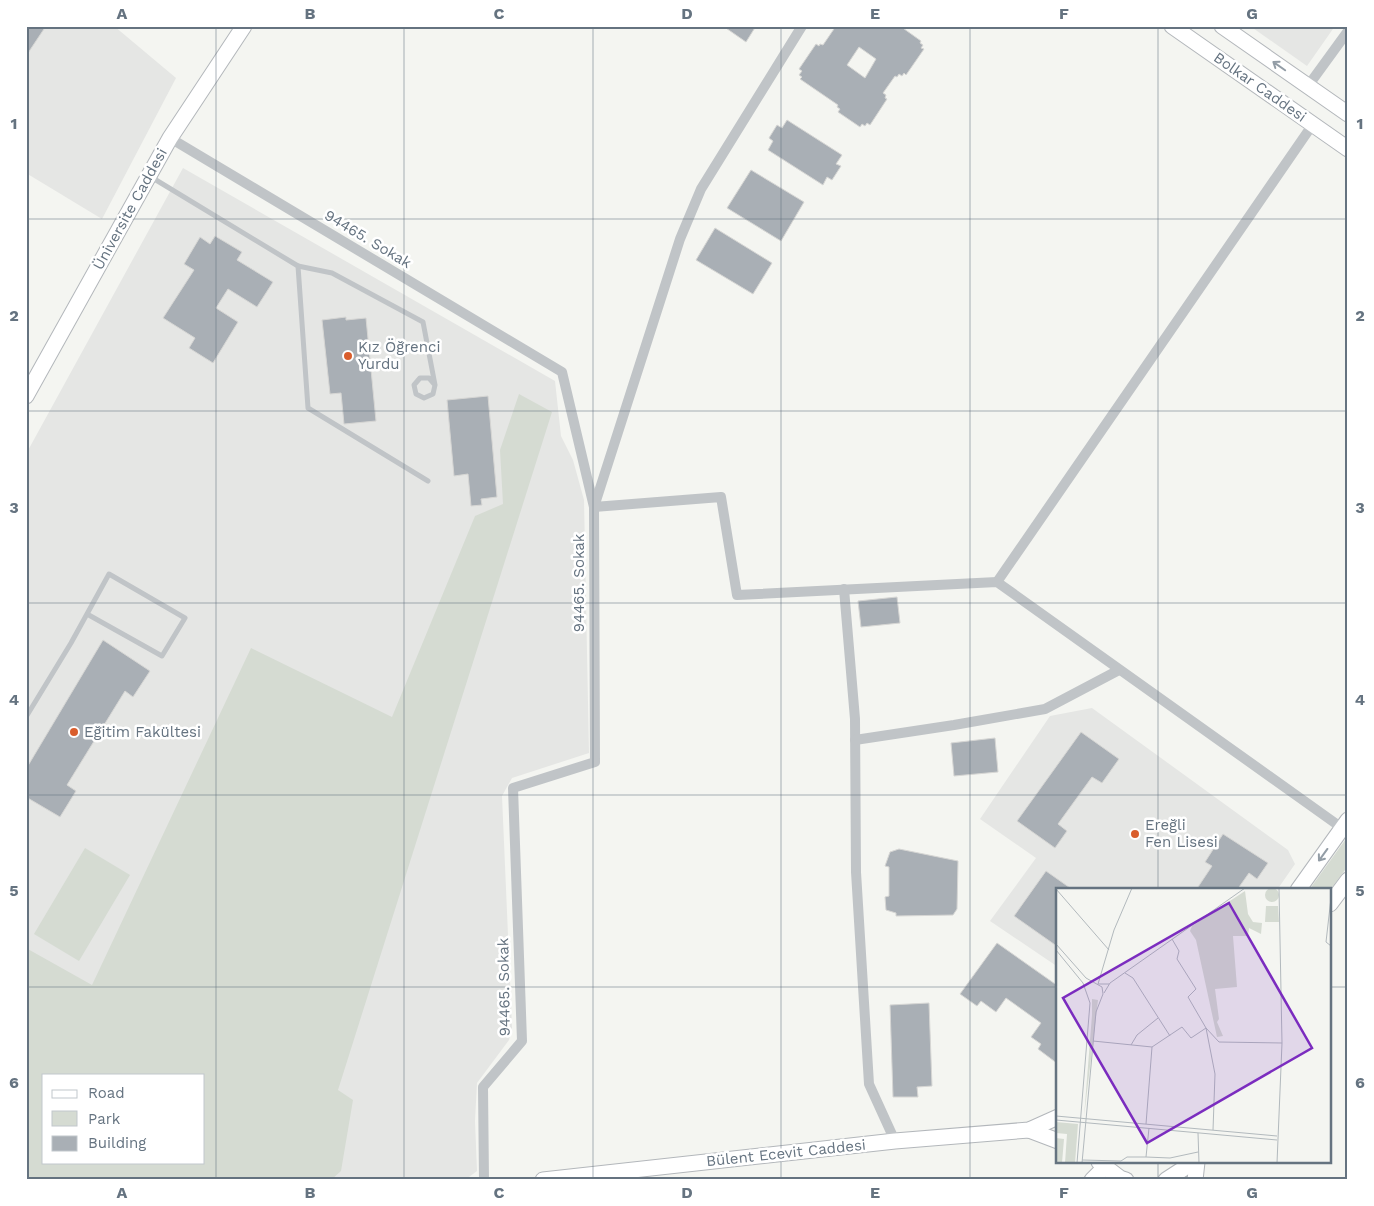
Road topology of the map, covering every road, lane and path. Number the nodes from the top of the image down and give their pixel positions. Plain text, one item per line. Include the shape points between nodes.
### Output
1 (244, 26) edge
2 (802, 26) edge
3 (1172, 26) edge
4 (1222, 26) edge
5 (1348, 31) edge
6 (1308, 86) junction
7 (1348, 114) edge
8 (1313, 124) junction
9 (170, 138) junction
10 (1348, 149) edge
11 (148, 176) junction
12 (298, 266) junction
13 (435, 385) junction
14 (26, 396) edge
15 (428, 480) dead end
16 (594, 507) junction
17 (997, 582) junction
18 (844, 589) junction
19 (87, 614) junction
20 (1119, 670) junction
21 (26, 717) edge
22 (855, 740) junction
23 (1345, 824) edge
24 (1348, 880) edge
25 (1299, 888) edge
26 (1332, 901) edge
27 (1056, 1119) edge
28 (1029, 1130) junction
29 (1056, 1140) edge
30 (895, 1141) junction
31 (1102, 1164) edge
32 (1104, 1164) edge
33 (1104, 1164) edge
34 (1187, 1164) edge
35 (1197, 1164) edge
36 (484, 1180) edge
37 (543, 1180) edge
38 (1092, 1180) edge
39 (1118, 1180) edge
40 (1126, 1180) edge
41 (1166, 1180) edge
42 (1196, 1180) edge

1 - 9 street, Üniversite Caddesi
2 - 16 street via 701,189 680,239
3 - 8 street, Bolkar Caddesi
6 -> 4 street, Bolkar Caddesi
5 - 6 street
6 - 7 street, Bolkar Caddesi
8 - 10 street, Bolkar Caddesi
8 - 17 street
9 - 11 street, Üniversite Caddesi
9 - 16 street, 94465. Sokak via 562,372
11 - 12 lane
11 - 14 street, Üniversite Caddesi
12 - 13 lane via 332,273 423,322
12 - 15 lane via 308,408
13 - 13 lane via 433,394 424,398 416,394 414,385 420,378 429,378
16 - 18 street via 721,497 737,595
16 - 36 street, 94465. Sokak via 595,762 513,788 522,1041 483,1087
17 - 18 street
17 - 20 street
18 - 22 street
19 - 19 lane via 109,574 185,618 162,656
19 - 21 lane
20 - 22 street via 1045,709
20 - 23 street
22 - 30 street via 856,872 869,1084
23 -> 25 street
24 - 26 street
27 - 28 street, Bülent Ecevit Caddesi
28 - 29 street, Bülent Ecevit Caddesi
28 - 30 street, Bülent Ecevit Caddesi
30 - 37 street, Bülent Ecevit Caddesi
31 - 38 street
32 - 39 street
33 - 40 street
34 - 41 street
35 - 42 street

